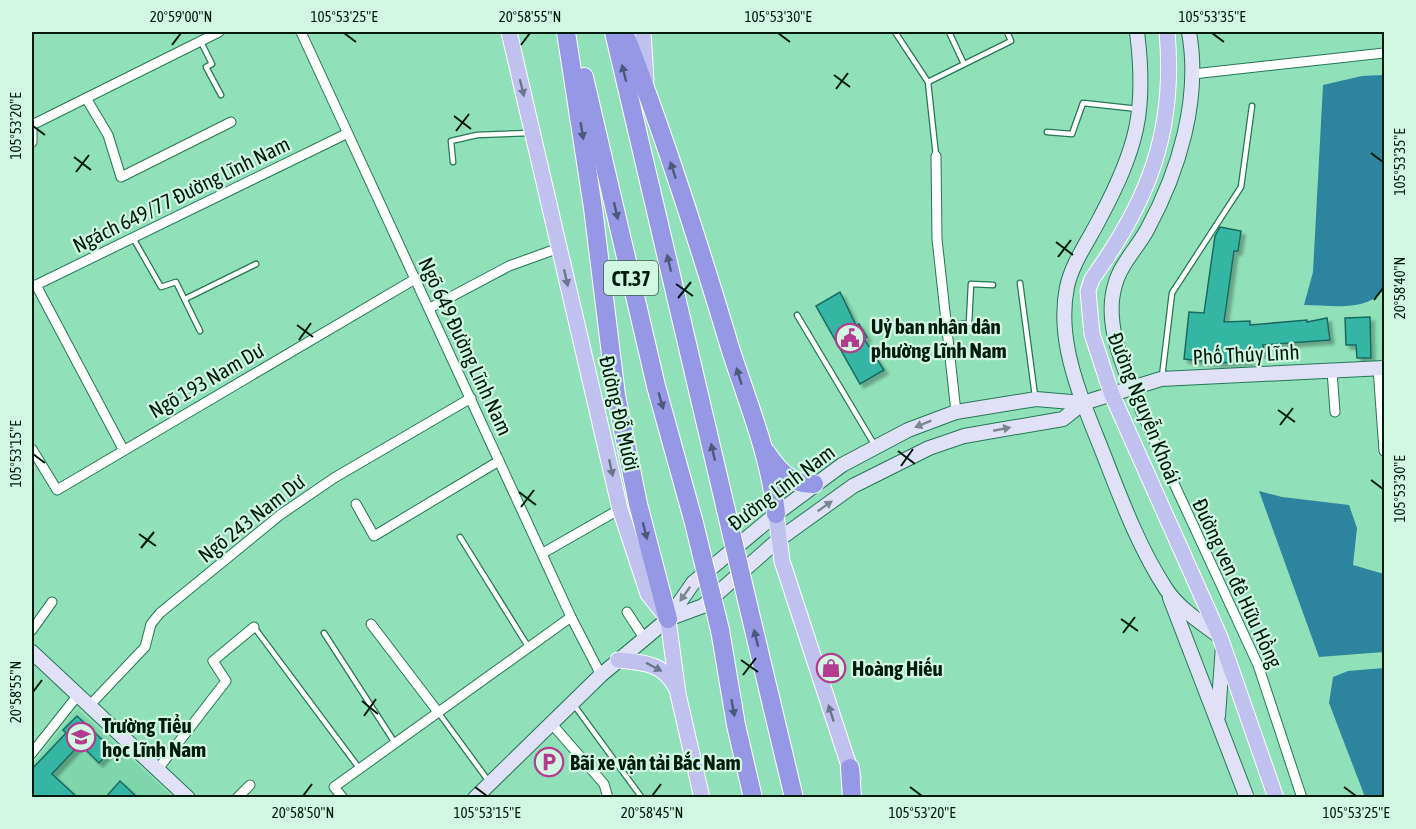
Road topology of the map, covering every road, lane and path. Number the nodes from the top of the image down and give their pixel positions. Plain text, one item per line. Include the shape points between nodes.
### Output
1 (219, 32) edge
2 (301, 32) edge
3 (508, 32) edge
4 (566, 32) edge
5 (574, 32) edge
6 (614, 32) edge
7 (624, 32) edge
8 (643, 32) edge
9 (895, 32) edge
10 (949, 32) edge
11 (1007, 32) edge
12 (1137, 32) edge
13 (1167, 32) edge
14 (1189, 32) edge
15 (201, 42) junction
16 (1384, 53) edge
17 (964, 64) junction
18 (1193, 74) junction
19 (928, 82) junction
20 (646, 86) junction
21 (221, 95) dead end
22 (86, 98) junction
23 (1252, 106) dead end
24 (1141, 110) junction
25 (231, 122) dead end
26 (32, 125) edge
27 (532, 132) junction
28 (1047, 132) dead end
29 (346, 134) junction
30 (32, 142) edge
31 (936, 156) joint
32 (453, 162) dead end
33 (132, 238) junction
34 (559, 248) junction
35 (256, 264) dead end
36 (415, 279) junction
37 (1020, 283) dead end
38 (993, 285) dead end
39 (34, 286) edge
40 (185, 299) junction
41 (430, 308) junction
42 (797, 315) dead end
43 (946, 326) junction
44 (200, 331) dead end
45 (1381, 368) edge
46 (1332, 371) junction
47 (1161, 380) junction
48 (1132, 387) junction
49 (1112, 395) junction
50 (471, 398) junction
51 (1036, 399) junction
52 (1083, 403) junction
53 (956, 412) junction
54 (1335, 412) dead end
55 (759, 441) junction
56 (876, 446) junction
57 (32, 449) edge
58 (123, 449) junction
59 (1384, 451) edge
60 (499, 461) junction
61 (814, 484) junction
62 (356, 504) dead end
63 (620, 508) junction
64 (776, 514) junction
65 (460, 537) dead end
66 (778, 540) junction
67 (543, 553) junction
68 (1167, 591) junction
69 (52, 602) dead end
70 (627, 612) dead end
71 (571, 617) junction
72 (668, 619) junction
73 (371, 624) dead end
74 (254, 627) joint
75 (32, 630) edge
76 (324, 633) dead end
77 (644, 638) junction
78 (1222, 640) junction
79 (529, 648) junction
80 (32, 652) edge
81 (618, 660) junction
82 (601, 675) junction
83 (678, 694) junction
84 (78, 695) junction
85 (573, 703) junction
86 (90, 705) junction
87 (438, 712) junction
88 (1217, 721) junction
89 (551, 723) junction
90 (395, 743) junction
91 (32, 753) edge
92 (359, 768) junction
93 (850, 768) junction
94 (158, 769) junction
95 (490, 783) junction
96 (250, 785) dead end
97 (188, 798) edge
98 (237, 798) edge
99 (343, 798) edge
100 (475, 798) edge
101 (608, 798) edge
102 (642, 798) edge
103 (702, 798) edge
104 (753, 798) edge
105 (794, 798) edge
106 (852, 798) edge
107 (860, 798) edge
108 (1247, 798) edge
109 (1276, 798) edge
110 (1302, 798) edge

1 - 15 street
2 - 29 street, Ngõ 649 Đường Lĩnh Nam
3 -> 27 main road, Đường Đỗ Mười
4 -> 72 highway via 616,395 638,504
5 -> 104 highway, CT.37, bridge via 656,386 720,630
105 -> 6 highway, CT.37, bridge
7 - 20 highway
8 - 20 main road
9 - 19 lane
10 - 17 lane
11 - 17 lane via 1011,41
12 - 24 street via 1142,69
13 - 49 main road, Đường Nguyễn Khoái via 1170,92 1154,169 1135,212 1088,291 1092,334
14 - 18 street
15 - 21 lane via 212,64 206,67
15 - 22 street
16 - 18 street
17 - 19 lane
18 - 48 street via 1186,129 1171,177 1113,292 1116,342
19 - 31 lane
55 -> 20 highway
22 - 25 street via 108,135 121,177
22 - 26 street
23 - 47 lane via 1241,187 1172,293
24 - 28 lane via 1083,103 1072,134
24 - 52 street via 1131,152 1067,286 1066,340
26 - 30 street
27 - 32 lane via 477,135 451,141
27 - 34 main road, Đường Đỗ Mười
29 - 33 street, Ngách 649/77 Đường Lĩnh Nam
29 - 36 street, Ngõ 649 Đường Lĩnh Nam
31 - 43 street via 937,239
33 - 39 street, Ngách 649/77 Đường Lĩnh Nam
33 - 40 lane via 161,287 176,282
34 - 41 street via 509,266
34 -> 63 main road, Đường Đỗ Mười
35 - 40 lane
36 - 41 street, Ngõ 649 Đường Lĩnh Nam
36 - 58 street, Ngõ 193 Nam Dư
37 - 51 lane
38 - 43 lane via 971,284 969,323
39 - 58 street
40 - 44 lane
41 - 50 street, Ngõ 649 Đường Lĩnh Nam
42 - 56 lane
43 - 53 street
45 - 46 street, Phố Thúy Lĩnh
45 - 59 street
46 - 47 street, Phố Thúy Lĩnh
46 - 54 street
47 - 48 street, Phố Thúy Lĩnh
48 - 49 street, Phố Thúy Lĩnh
48 - 110 street, Đường ven đê Hữu Hồng via 1258,665
49 - 52 street, Đường Lĩnh Nam
49 - 78 main road, Đường Nguyễn Khoái
50 - 60 street, Ngõ 649 Đường Lĩnh Nam
50 - 86 street, Ngõ 243 Nam Dư via 334,478 261,529 160,613 151,624 145,647
51 - 52 street, Đường Lĩnh Nam
51 - 53 street, Đường Lĩnh Nam
66 -> 52 street, Đường Lĩnh Nam via 853,486 908,457 964,436 1063,419
52 - 68 street via 1124,506
53 -> 56 street, Đường Lĩnh Nam
55 - 61 highway via 786,476
55 - 64 highway
56 - 61 street, Đường Lĩnh Nam
57 - 58 street, Ngõ 193 Nam Dư via 57,490
60 - 62 street via 374,536
60 - 67 street, Ngõ 649 Đường Lĩnh Nam
61 - 64 street, Đường Lĩnh Nam
63 - 67 street
63 - 72 main road, Đường Đỗ Mười via 648,594
64 - 66 main road
64 -> 72 street, Đường Lĩnh Nam via 693,583
65 - 79 lane
66 - 72 street, Đường Lĩnh Nam via 703,606
93 -> 66 main road
67 - 71 street, Ngõ 649 Đường Lĩnh Nam
68 - 78 street
68 - 88 street
69 - 75 street
70 - 77 street
71 - 79 street
71 - 82 street, Ngõ 649 Đường Lĩnh Nam
72 - 77 street, Đường Lĩnh Nam
72 - 83 main road
73 - 87 street
74 - 92 lane
74 - 94 street via 213,661 226,681
76 - 90 lane
77 - 81 street, Đường Lĩnh Nam
78 - 88 street
78 - 109 main road, Đường Nguyễn Khoái
79 - 87 street
80 - 84 street
81 - 82 street, Đường Lĩnh Nam
81 -> 83 main road via 653,665 672,680
82 - 85 street, Đường Lĩnh Nam
83 - 103 main road
84 - 86 street
84 - 91 street
85 - 89 street, Đường Lĩnh Nam
85 - 102 lane
86 - 94 street
87 - 90 street
87 - 95 lane
88 - 108 street
89 - 95 street, Đường Lĩnh Nam
89 - 101 street via 604,784
90 - 92 street
92 - 99 street via 334,787
93 - 106 highway
93 - 107 main road
94 - 97 street
95 - 100 street, Đường Lĩnh Nam
96 - 98 street

